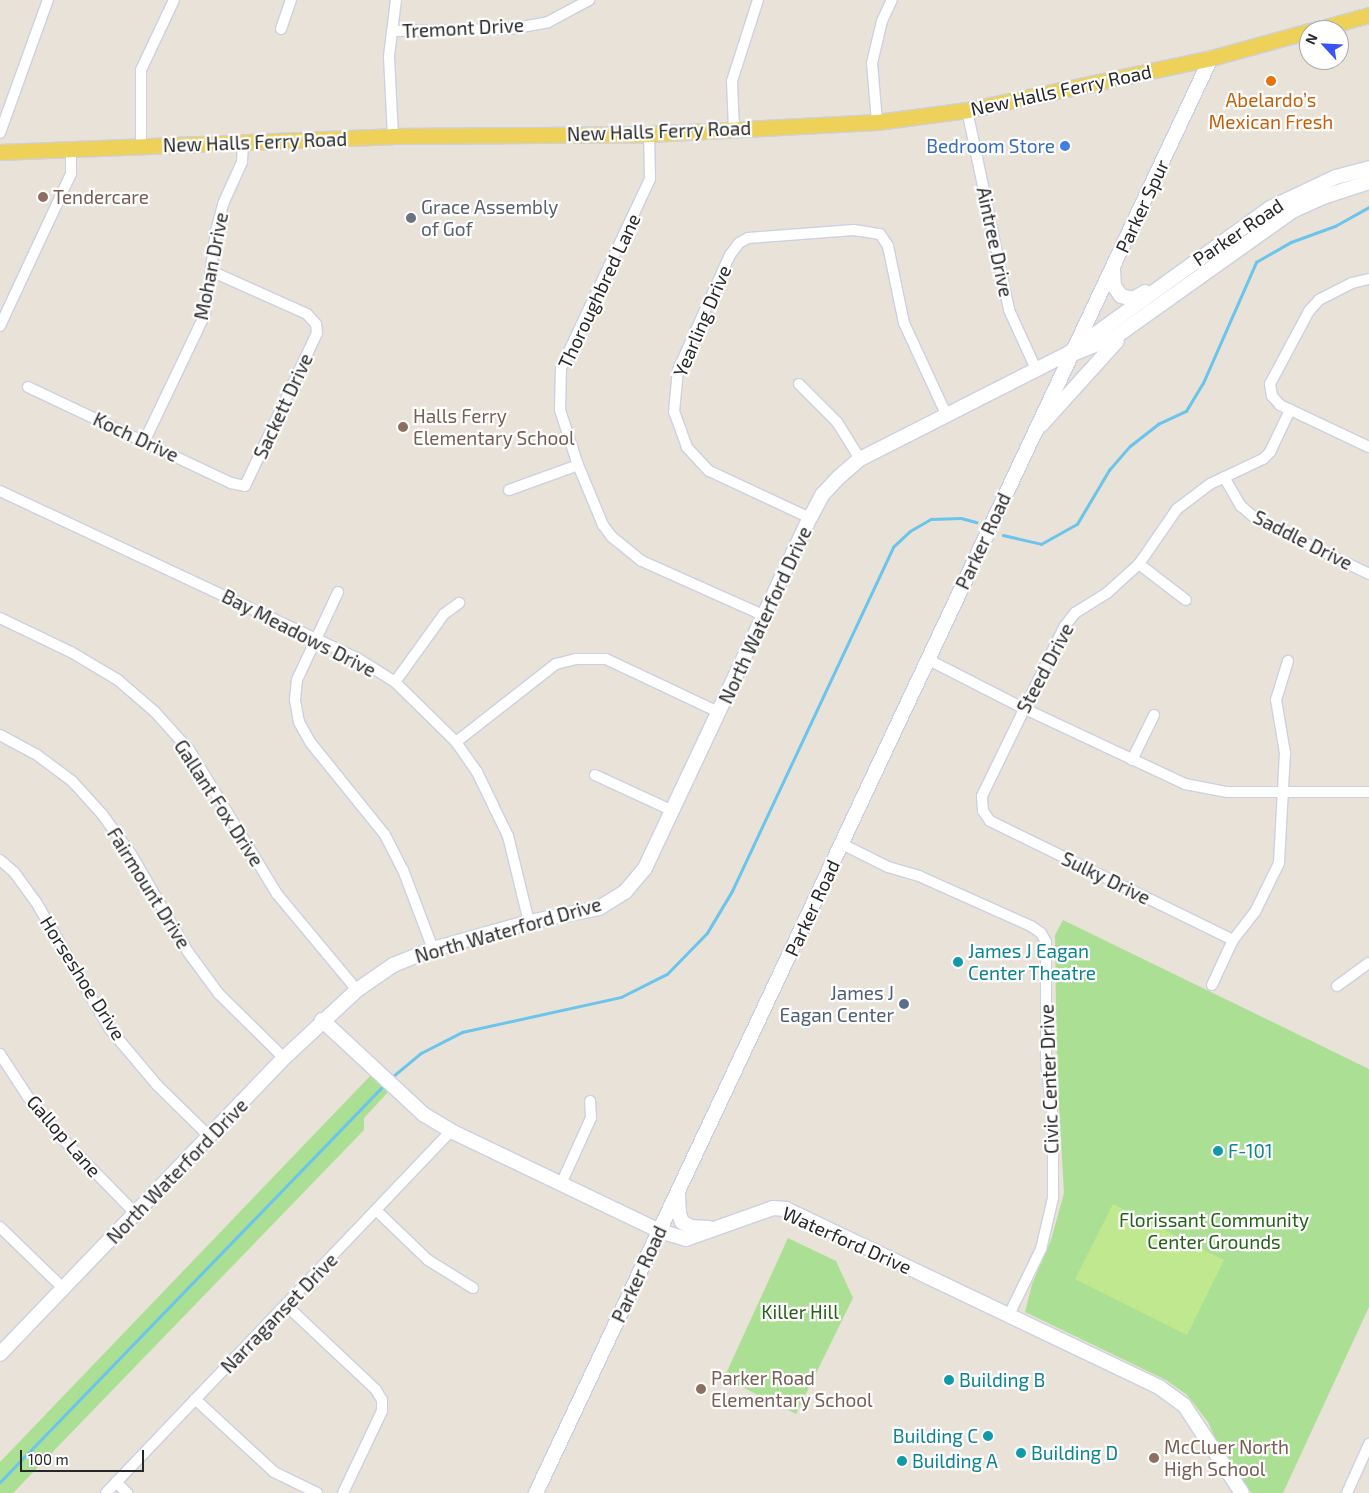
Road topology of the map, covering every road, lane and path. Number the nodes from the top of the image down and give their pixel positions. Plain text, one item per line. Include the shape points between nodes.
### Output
1 (48, 0) edge
2 (174, 0) edge
3 (291, 0) edge
4 (396, 0) edge
5 (589, 0) edge
6 (758, 0) edge
7 (892, 0) edge
8 (1369, 15) edge
9 (1349, 20) edge
10 (281, 29) dead end
11 (392, 31) junction
12 (1299, 35) edge
13 (1211, 58) junction
14 (967, 110) junction
15 (877, 122) junction
16 (734, 129) junction
17 (0, 133) edge
18 (649, 134) junction
19 (393, 136) junction
20 (0, 143) edge
21 (243, 143) junction
22 (141, 147) junction
23 (71, 149) junction
24 (0, 152) edge
25 (1369, 168) edge
26 (1369, 182) edge
27 (1113, 268) junction
28 (1185, 269) junction
29 (211, 271) junction
30 (1369, 279) edge
31 (1141, 319) junction
32 (0, 326) edge
33 (1070, 353) junction
34 (1036, 369) junction
35 (799, 384) dead end
36 (1054, 386) junction
37 (28, 387) dead end
38 (1290, 410) junction
39 (947, 416) junction
40 (1034, 430) junction
41 (145, 440) junction
42 (1369, 447) edge
43 (860, 459) junction
44 (578, 465) junction
45 (1224, 477) junction
46 (245, 486) joint
47 (508, 490) dead end
48 (0, 491) edge
49 (810, 518) junction
50 (1139, 564) junction
51 (1369, 574) edge
52 (338, 592) dead end
53 (1186, 600) dead end
54 (459, 603) dead end
55 (764, 616) junction
56 (0, 618) edge
57 (317, 638) junction
58 (929, 660) junction
59 (1288, 661) dead end
60 (395, 682) junction
61 (1023, 708) junction
62 (720, 713) junction
63 (1154, 715) dead end
64 (0, 735) edge
65 (456, 742) junction
66 (1132, 760) junction
67 (596, 775) dead end
68 (1284, 792) junction
69 (1369, 792) edge
70 (673, 811) junction
71 (983, 811) joint
72 (842, 844) junction
73 (0, 860) edge
74 (529, 922) junction
75 (1233, 940) junction
76 (433, 948) junction
77 (1369, 963) edge
78 (1212, 985) dead end
79 (1337, 986) dead end
80 (357, 990) junction
81 (322, 1020) junction
82 (0, 1054) edge
83 (284, 1058) junction
84 (590, 1102) dead end
85 (451, 1131) junction
86 (210, 1137) junction
87 (561, 1184) junction
88 (679, 1189) junction
89 (377, 1211) junction
90 (135, 1213) junction
91 (0, 1227) edge
92 (714, 1228) junction
93 (660, 1230) junction
94 (473, 1288) dead end
95 (64, 1289) junction
96 (287, 1306) junction
97 (1009, 1315) junction
98 (0, 1354) edge
99 (195, 1399) junction
100 (1369, 1444) edge
101 (116, 1482) junction
102 (106, 1493) edge
103 (127, 1493) edge
104 (317, 1493) edge
105 (343, 1493) edge
106 (536, 1493) edge
107 (1242, 1493) edge
108 (1347, 1493) edge

1 - 17 street
2 - 22 street via 141,70
3 - 10 street
4 - 11 street
5 - 11 street, Tremont Drive via 548,22 510,29
6 - 16 street via 732,81
7 - 15 street via 882,21 872,63
8 - 9 main road
11 - 19 street via 389,81
12 - 13 main road, New Halls Ferry Road
13 - 14 main road, New Halls Ferry Road
13 - 27 street, Parker Spur
14 - 15 main road, New Halls Ferry Road
14 - 34 street, Aintree Drive via 1009,310
15 - 16 main road, New Halls Ferry Road
16 - 18 main road, New Halls Ferry Road
18 - 19 main road, New Halls Ferry Road
18 - 44 street, Thoroughbred Lane via 650,174 644,193 561,368 560,410
19 - 21 main road, New Halls Ferry Road
20 - 24 street
21 - 22 main road, New Halls Ferry Road
21 - 29 street, Mohan Drive via 242,162 218,222
22 - 23 main road, New Halls Ferry Road
23 - 24 main road, New Halls Ferry Road
23 - 32 street via 71,174
25 - 28 street, Parker Road via 1336,177 1293,195
26 - 31 street, Parker Road via 1326,196 1277,220
27 - 28 street via 1114,286 1120,296 1133,299
27 - 33 street, Parker Spur
28 - 33 street, Parker Road
29 - 41 street, Mohan Drive via 205,314
29 - 46 street, Sackett Drive via 307,314 316,324 318,333
30 - 38 street via 1352,282 1319,300 1308,311 1270,384 1272,396
31 - 33 street, Parker Road via 1094,348
31 - 40 street, Parker Road via 1079,379 1046,421
33 - 34 street, North Waterford Drive
33 - 36 street, Parker Road
34 - 36 street via 1047,375
34 - 39 street, North Waterford Drive
35 - 43 street via 837,422
36 - 40 street, Parker Road
37 - 41 street, Koch Drive
38 - 42 street
38 - 45 street, Steed Drive via 1270,452 1263,459
39 - 43 street, North Waterford Drive
39 - 49 street, Yearling Drive via 904,323 886,239 872,231 854,230 748,238 730,255 678,370 674,412 687,447 709,470
40 - 58 street, Parker Road
41 - 46 street, Koch Drive via 231,483
43 - 49 street, North Waterford Drive via 823,494
44 - 47 street
44 - 55 street, Thoroughbred Lane via 603,526 624,548 642,561
45 - 50 street, Steed Drive via 1177,509
45 - 51 street, Saddle Drive via 1241,506 1257,520
48 - 57 street, Bay Meadows Drive
49 - 55 street, North Waterford Drive
50 - 53 street
50 - 61 street, Steed Drive via 1107,593 1075,613 1064,626
52 - 57 street
54 - 60 street via 444,614
55 - 62 street, North Waterford Drive
56 - 80 street, Gallant Fox Drive via 71,652 118,680 155,712 190,751 277,894
57 - 60 street, Bay Meadows Drive
57 - 76 street via 297,680 295,700 299,722 310,742 385,835 403,870
58 - 61 street
58 - 72 street, Parker Road
59 - 68 street via 1276,700 1285,753
60 - 65 street, Bay Meadows Drive
61 - 66 street
61 - 71 street, Steed Drive via 983,792
62 - 65 street via 606,659 576,659 556,664
62 - 70 street, North Waterford Drive
63 - 66 street
64 - 83 street, Fairmount Drive via 72,781 102,814 131,854 188,952 219,994
65 - 74 street, Bay Meadows Drive via 476,772 508,836
66 - 68 street via 1185,784 1227,792
67 - 70 street
68 - 69 street
68 - 75 street via 1279,863 1255,912
70 - 74 street, North Waterford Drive via 645,868 625,892 599,908
71 - 75 street, Sulky Drive via 990,821
72 - 88 street, Parker Road
72 - 97 street, Civic Center Drive via 888,867 919,876 1031,926 1046,942 1046,1062 1053,1122 1053,1198 1041,1249
73 - 86 street, Horseshoe Drive via 14,872 36,902 109,1028 156,1085
74 - 76 street, North Waterford Drive
75 - 78 street
76 - 80 street, North Waterford Drive via 393,965
77 - 79 street
80 - 81 street, North Waterford Drive
81 - 83 street, North Waterford Drive
81 - 85 street, Waterford Drive via 424,1114
82 - 90 street, Gallop Lane via 60,1137
83 - 86 street, North Waterford Drive
84 - 87 street via 591,1118
85 - 87 street, Waterford Drive
85 - 89 street, Narraganset Drive
86 - 90 street, North Waterford Drive
87 - 93 street, Waterford Drive
88 - 92 street via 677,1204 682,1222 691,1227
88 - 93 street, Parker Road
89 - 94 street via 428,1260
89 - 96 street, Narraganset Drive
90 - 95 street, North Waterford Drive
91 - 95 street
92 - 93 street, Waterford Drive via 686,1238
92 - 97 street, Waterford Drive via 773,1208 786,1209
93 - 106 street, Parker Road
95 - 98 street, North Waterford Drive
96 - 99 street, Narraganset Drive
96 - 105 street via 376,1390 382,1400 382,1411
97 - 107 street, Waterford Drive via 1169,1392 1194,1417
99 - 101 street, Narraganset Drive
99 - 104 street via 274,1472
100 - 108 street
101 - 102 street, Narraganset Drive
101 - 103 street

